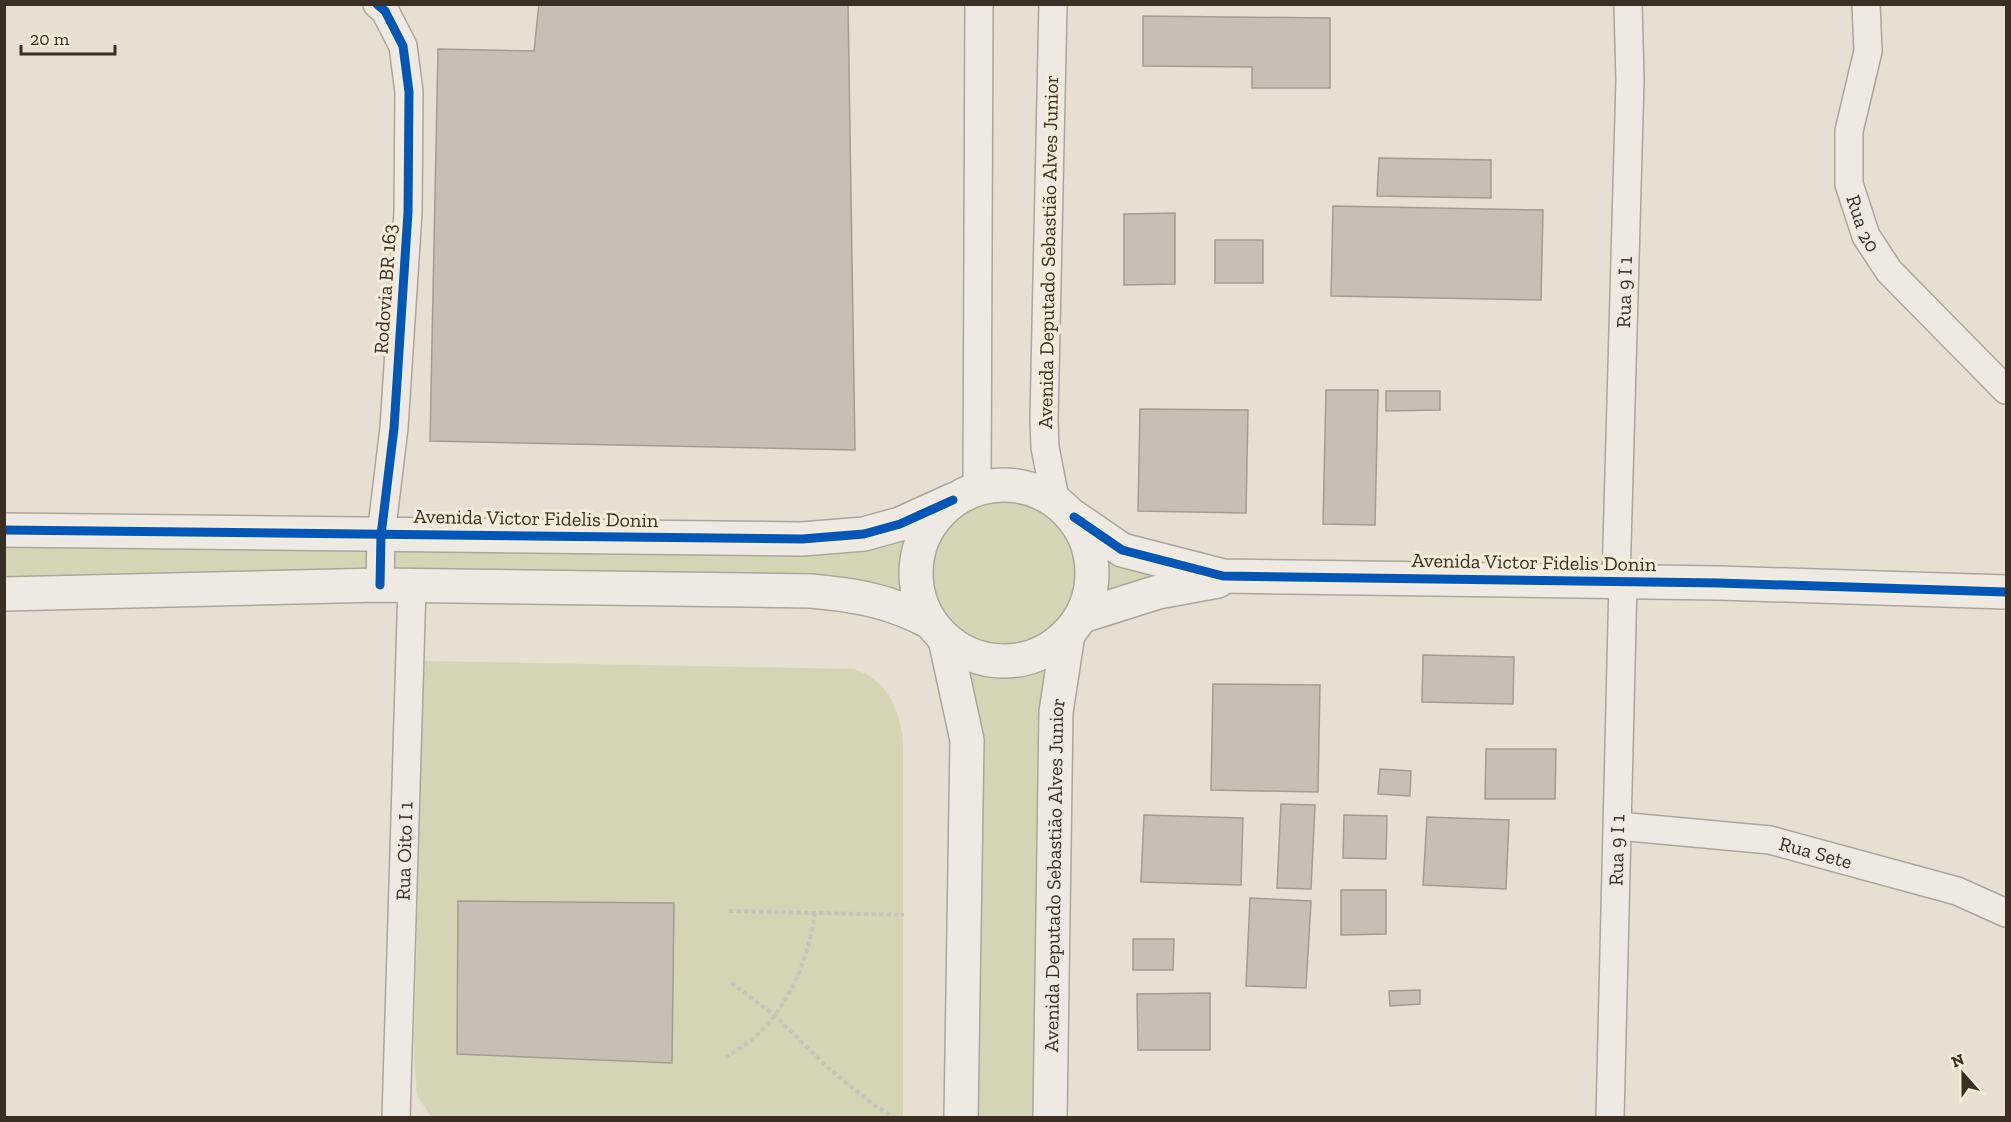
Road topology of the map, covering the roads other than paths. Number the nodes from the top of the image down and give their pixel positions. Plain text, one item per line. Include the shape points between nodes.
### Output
1 (377, 4) edge
2 (980, 4) edge
3 (1053, 4) edge
4 (1628, 4) edge
5 (1866, 4) edge
6 (2007, 390) edge
7 (965, 494) junction
8 (1065, 508) junction
9 (4, 530) edge
10 (381, 535) junction
11 (1247, 576) junction
12 (1620, 582) junction
13 (396, 585) junction
14 (2007, 592) edge
15 (4, 594) edge
16 (1075, 625) junction
17 (938, 630) junction
18 (1618, 826) junction
19 (2007, 913) edge
20 (1612, 1117) edge
21 (396, 1118) edge
22 (961, 1118) edge
23 (1050, 1118) edge

1 - 10 street, Rodovia BR 163 via 404,46 409,92 408,212 397,394
2 - 7 street
3 - 8 street, Avenida Deputado Sebastião Alves Junior via 1044,420 1046,456
4 - 12 street, Rua 9 I 1 via 1630,80
5 - 6 street, Rua 20 via 1869,51 1850,130 1849,184 1866,236 1889,271
7 - 8 street via 1004,484 1022,486
7 - 10 street, Avenida Victor Fidelis Donin via 900,524 836,538
7 - 17 street via 930,525 917,556 918,590
8 - 11 street, Avenida Victor Fidelis Donin via 1122,550 1223,576
8 - 16 street via 1085,535 1092,555 1090,597
9 - 10 street, Avenida Victor Fidelis Donin
10 - 13 street, Rodovia BR 163
11 - 12 street, Avenida Victor Fidelis Donin
11 - 16 street, Avenida Victor Fidelis Donin via 1158,592
12 - 14 street, Avenida Victor Fidelis Donin
12 - 18 street, Rua 9 I 1
13 - 15 street
13 - 17 street via 811,591 860,596 902,608
13 - 21 street, Rua Oito I 1
16 - 17 street via 1050,648 1030,658 1008,661 974,655
16 - 23 street, Avenida Deputado Sebastião Alves Junior via 1056,712
17 - 22 street via 967,740
18 - 19 street, Rua Sete via 1770,840 1957,891
18 - 20 street, Rua 9 I 1

